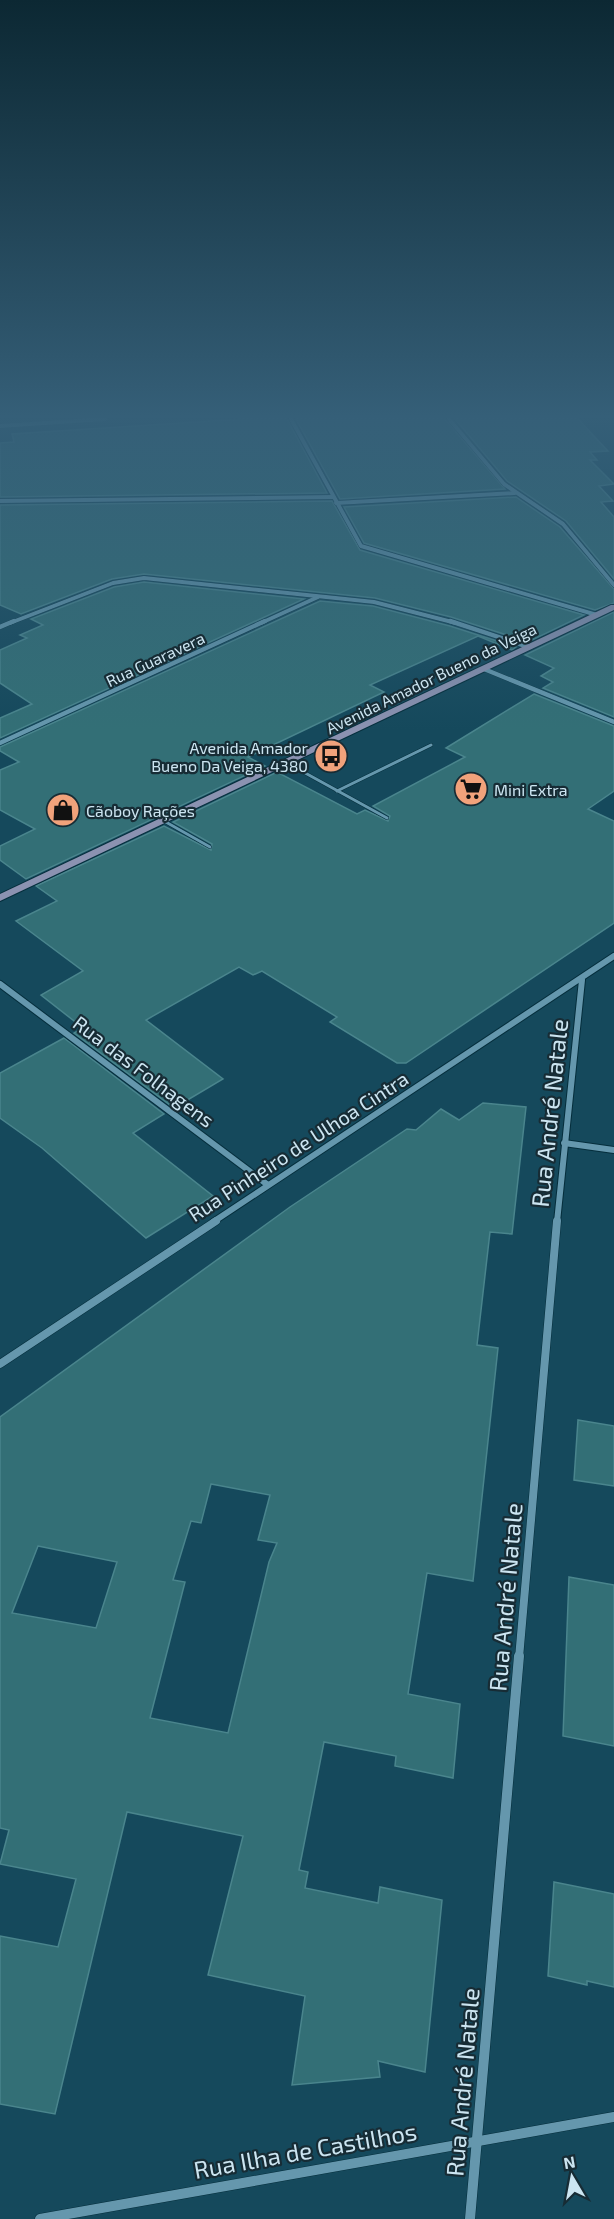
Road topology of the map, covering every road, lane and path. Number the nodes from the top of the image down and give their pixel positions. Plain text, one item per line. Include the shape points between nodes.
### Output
1 (347, 523) edge
2 (561, 523) edge
3 (614, 585) edge
4 (320, 596) junction
5 (614, 607) edge
6 (597, 615) junction
7 (0, 627) edge
8 (529, 647) junction
9 (484, 669) junction
10 (614, 722) edge
11 (0, 743) edge
12 (431, 745) dead end
13 (287, 763) junction
14 (337, 791) junction
15 (387, 819) dead end
16 (164, 821) junction
17 (210, 847) dead end
18 (0, 898) edge
19 (614, 956) edge
20 (582, 980) junction
21 (0, 984) edge
22 (564, 1143) junction
23 (614, 1150) edge
24 (268, 1185) junction
25 (0, 1364) edge
26 (614, 2117) edge
27 (476, 2141) junction
28 (40, 2219) edge
29 (470, 2219) edge

1 - 6 street via 361,546 372,552
2 - 3 street
4 - 7 street via 144,578 113,583
4 - 8 street via 386,604
4 - 11 street, Rua Guaravera
5 - 6 main road, Avenida Amador Bueno da Veiga
6 - 8 main road, Avenida Amador Bueno da Veiga
8 - 9 main road, Avenida Amador Bueno da Veiga
9 - 10 street
9 - 13 main road, Avenida Amador Bueno da Veiga
12 - 14 lane
13 - 14 lane
13 - 16 main road, Avenida Amador Bueno da Veiga
14 - 15 lane
16 - 17 lane
16 - 18 main road, Avenida Amador Bueno da Veiga
19 - 20 street, Rua Pinheiro de Ulhoa Cintra
20 - 22 street, Rua André Natale
20 - 24 street, Rua Pinheiro de Ulhoa Cintra
21 - 24 street, Rua das Folhagens
22 - 23 street
22 - 27 street, Rua André Natale
24 - 25 street, Rua Pinheiro de Ulhoa Cintra
26 - 27 street, Rua Ilha de Castilhos
27 - 28 street, Rua Ilha de Castilhos
27 - 29 street, Rua André Natale

